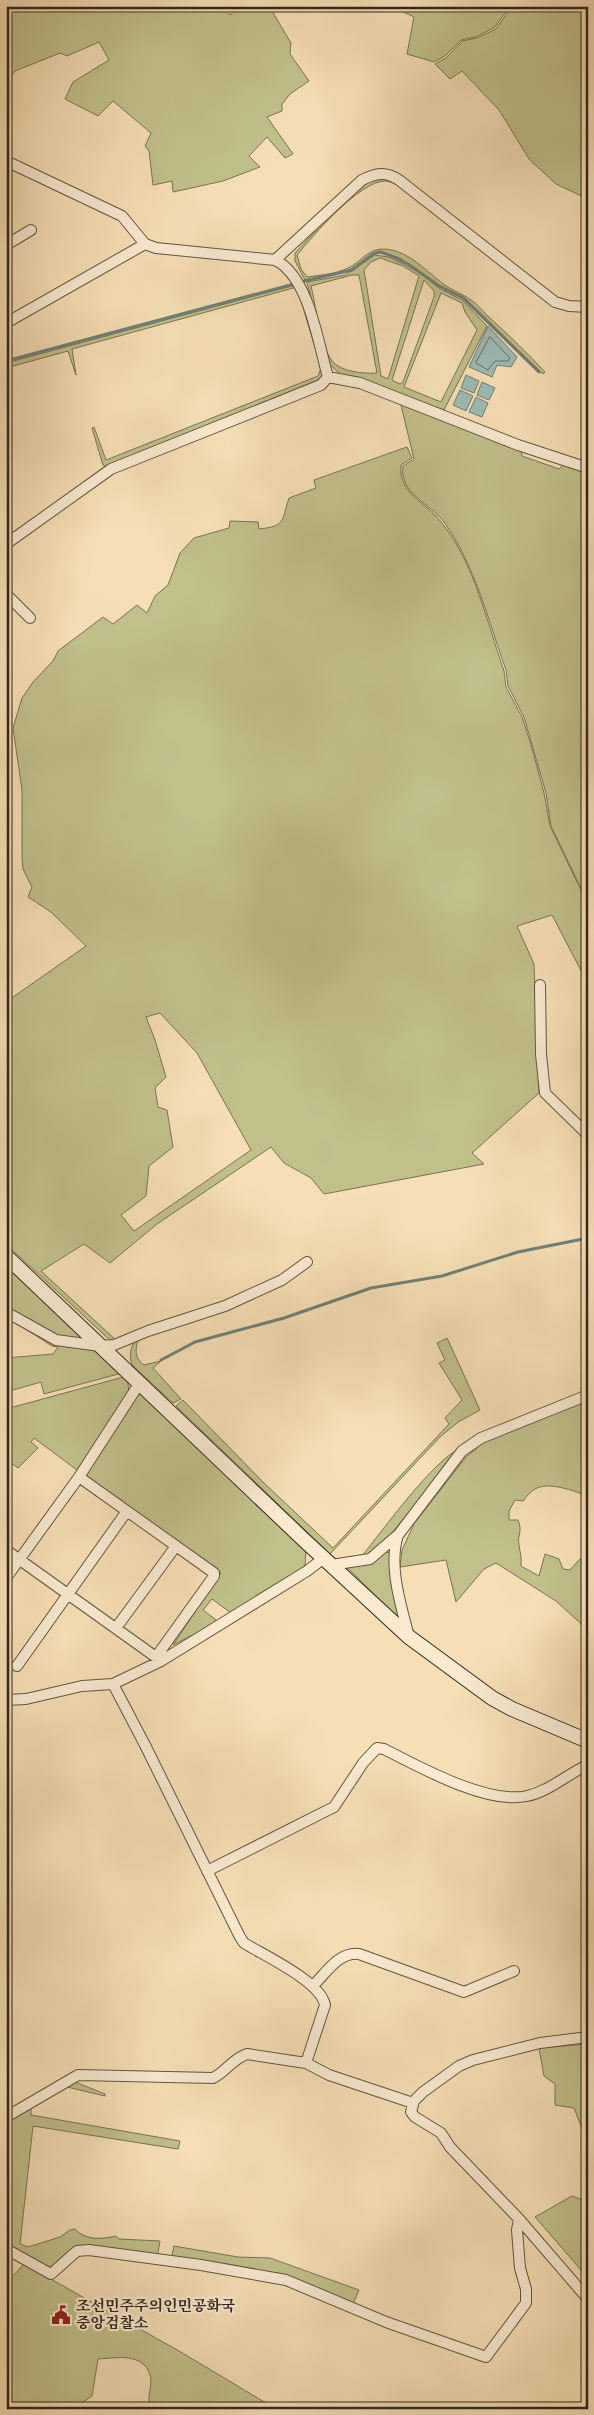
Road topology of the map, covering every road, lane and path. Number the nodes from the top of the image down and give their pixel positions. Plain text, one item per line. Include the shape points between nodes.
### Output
1 (6, 161) edge
2 (31, 230) dead end
3 (145, 244) junction
4 (6, 245) edge
5 (275, 260) junction
6 (588, 307) edge
7 (6, 324) edge
8 (328, 377) junction
9 (588, 468) edge
10 (6, 544) edge
11 (6, 594) edge
12 (30, 618) dead end
13 (540, 985) dead end
14 (588, 1135) edge
15 (6, 1256) edge
16 (307, 1262) dead end
17 (6, 1312) edge
18 (100, 1346) junction
19 (139, 1384) junction
20 (588, 1395) edge
21 (80, 1477) junction
22 (127, 1511) junction
23 (399, 1534) junction
24 (176, 1546) junction
25 (6, 1550) edge
26 (20, 1560) junction
27 (327, 1561) junction
28 (6, 1578) edge
29 (68, 1594) junction
30 (116, 1628) junction
31 (409, 1637) junction
32 (159, 1659) junction
33 (17, 1666) dead end
34 (112, 1684) junction
35 (6, 1700) edge
36 (588, 1741) edge
37 (588, 1765) edge
38 (207, 1871) junction
39 (514, 1971) dead end
40 (314, 1986) junction
41 (588, 2037) edge
42 (306, 2063) junction
43 (413, 2103) junction
44 (6, 2116) edge
45 (519, 2219) junction
46 (6, 2249) edge
47 (588, 2299) edge

1 - 3 street via 122,216
2 - 4 street
3 - 5 street via 156,248
3 - 7 street
5 - 6 street via 362,180 384,173 399,180 556,302
5 - 8 street via 283,263 299,282
8 - 9 street via 360,384 518,445
8 - 10 street via 321,385 111,469
11 - 12 street
13 - 14 street via 541,1054 546,1093
15 - 18 street
16 - 18 street via 282,1280 225,1306 148,1331 126,1342
17 - 18 street via 56,1340
18 - 19 street
19 - 21 street
19 - 27 street
20 - 23 street via 498,1430 462,1451
21 - 22 street
21 - 26 street
22 - 24 street
22 - 29 street
23 - 27 street via 370,1558
23 - 31 street via 394,1559
24 - 30 street
24 - 32 street via 214,1572 214,1576
25 - 26 street
26 - 28 street
26 - 29 street
27 - 31 street
27 - 32 street
29 - 30 street
29 - 33 street
30 - 32 street
31 - 36 street via 492,1698
32 - 34 street
34 - 35 street
34 - 38 street
37 - 38 street via 573,1771 551,1787 527,1797 516,1797 456,1784 377,1748 334,1807
38 - 40 street via 244,1943
39 - 40 street via 464,1992 350,1953 341,1957
40 - 42 street via 325,2005
41 - 43 street via 540,2043 473,2060 459,2066
42 - 43 street via 329,2075
42 - 44 street via 247,2054 238,2057 213,2078 78,2075
43 - 45 street via 415,2117 441,2133 450,2148
45 - 46 street via 520,2268 526,2303 486,2357 386,2322 305,2286 273,2277 89,2250 77,2251 52,2274
45 - 47 street

